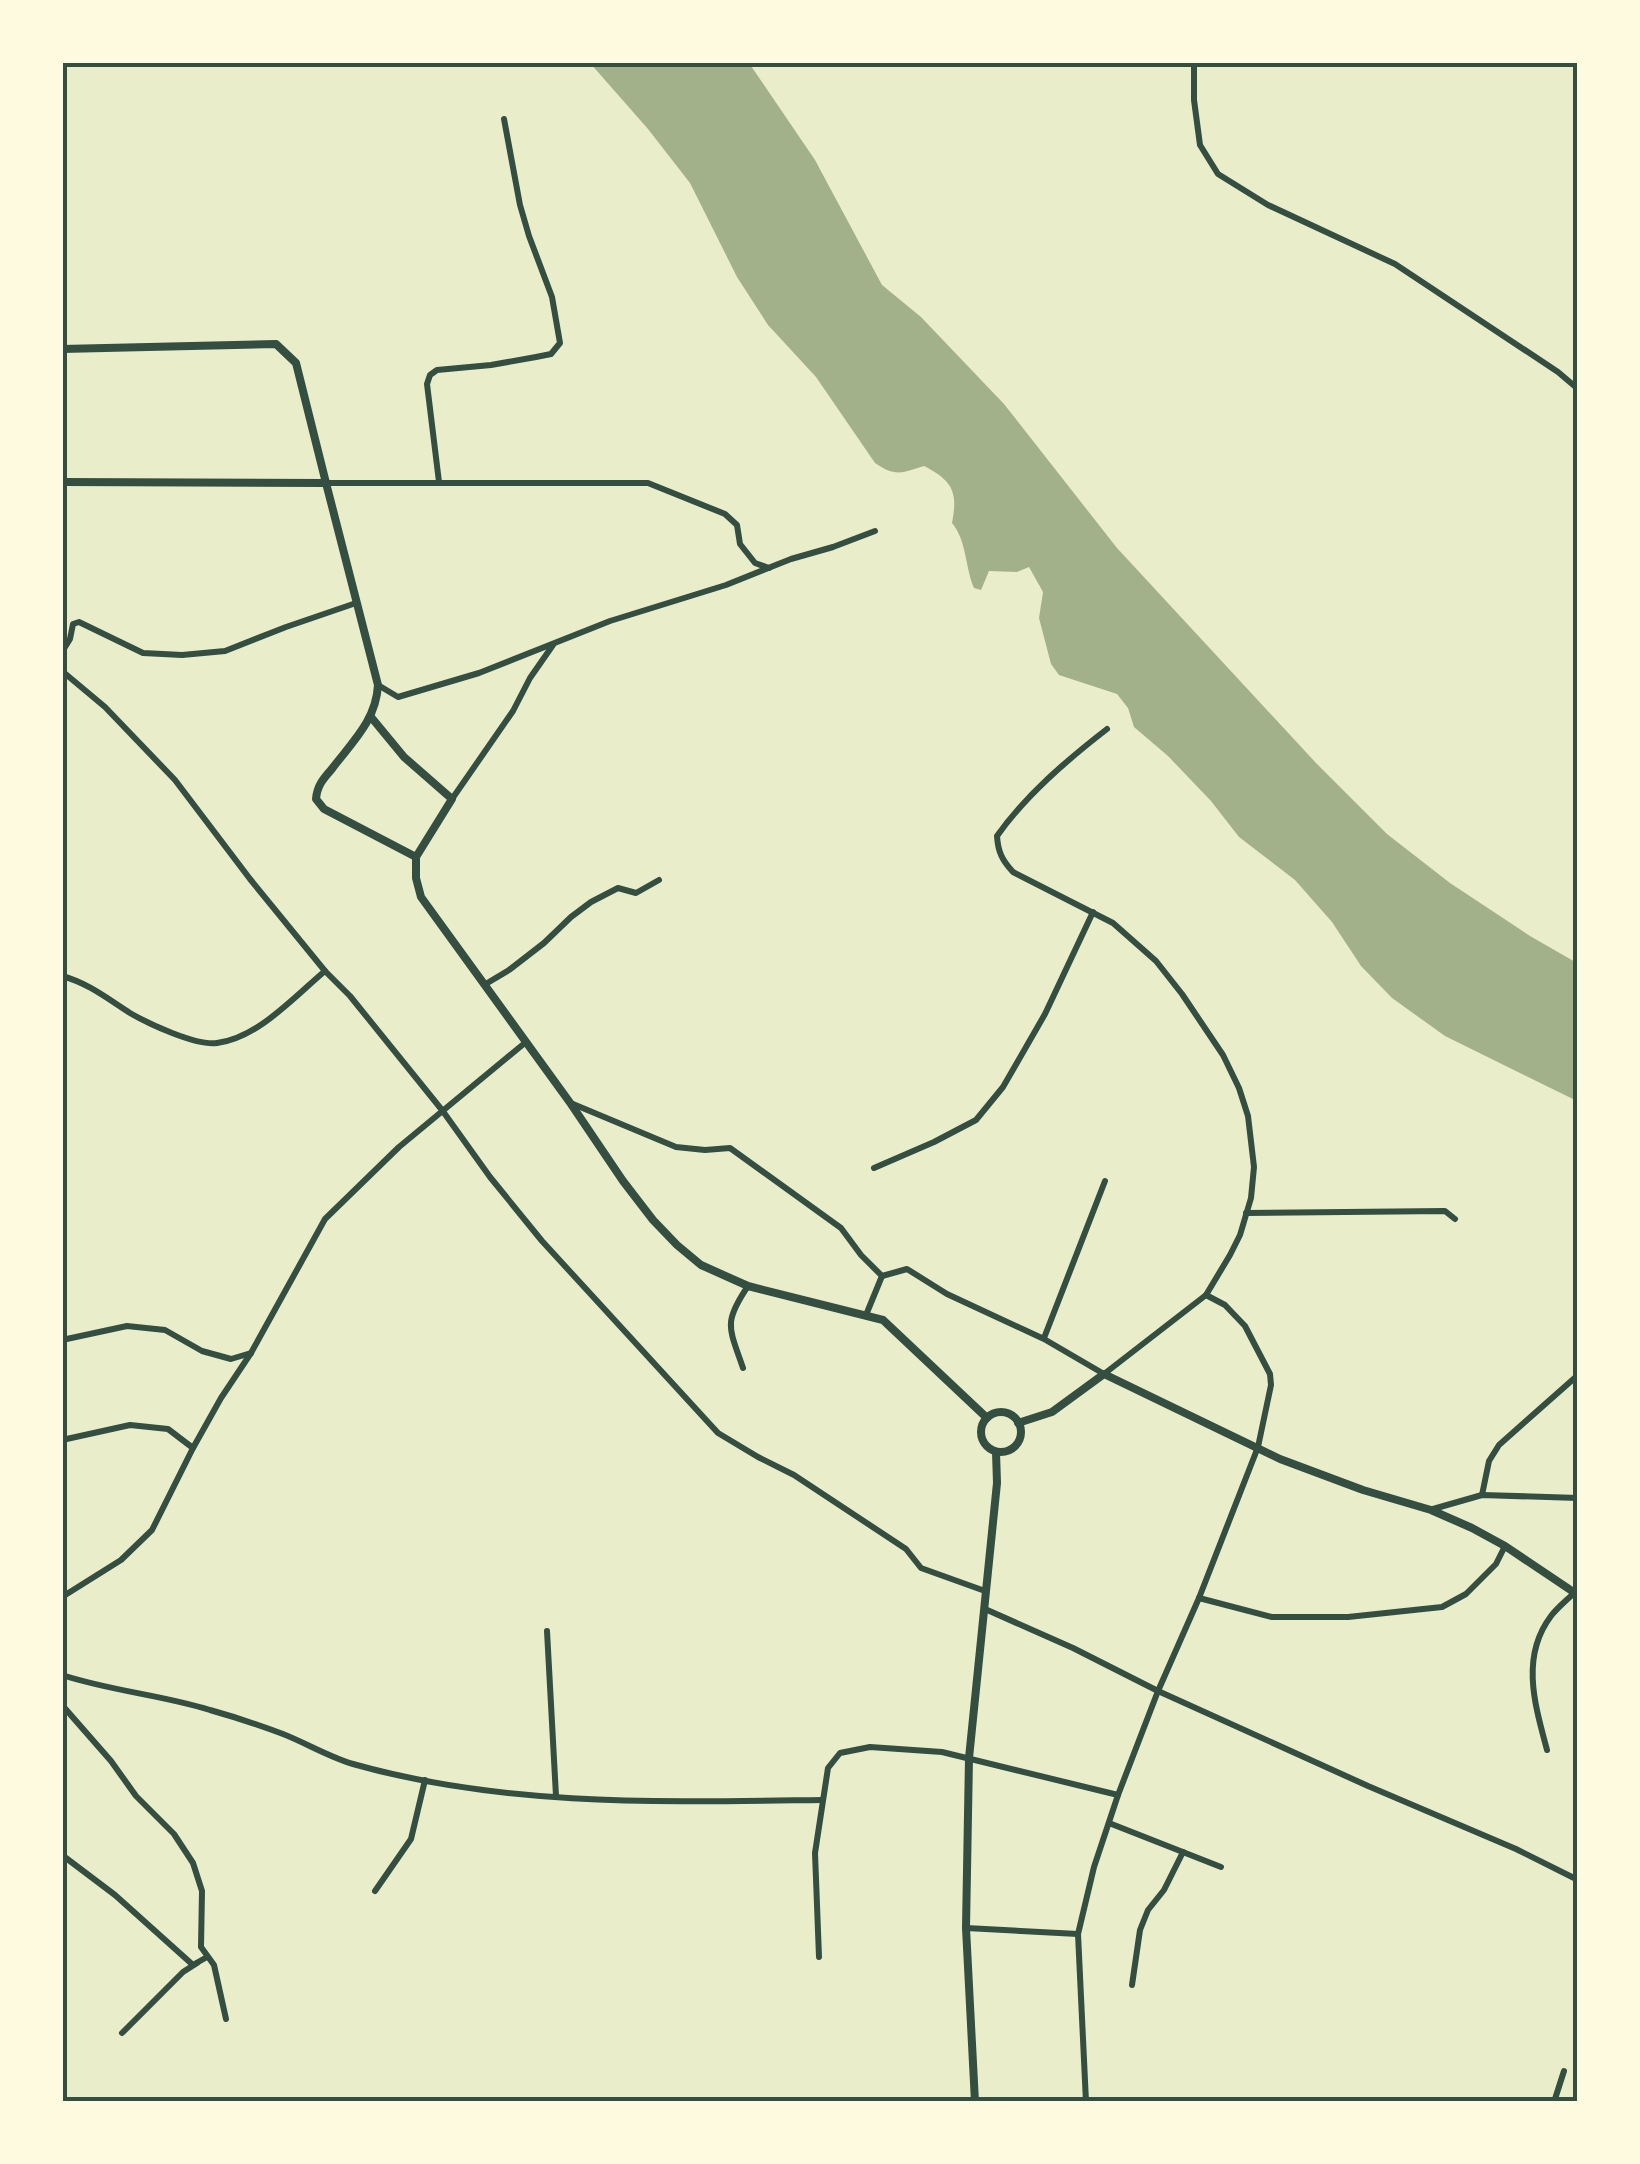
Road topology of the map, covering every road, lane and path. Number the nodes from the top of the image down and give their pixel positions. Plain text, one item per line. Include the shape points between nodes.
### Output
1 (1194, 62) edge
2 (504, 119) dead end
3 (62, 349) edge
4 (1578, 388) edge
5 (62, 482) edge
6 (439, 482) junction
7 (326, 483) junction
8 (876, 531) dead end
9 (769, 568) junction
10 (356, 603) junction
11 (554, 644) junction
12 (62, 652) edge
13 (62, 671) edge
14 (378, 685) junction
15 (371, 717) junction
16 (1107, 729) dead end
17 (452, 798) junction
18 (416, 858) junction
19 (659, 880) dead end
20 (1093, 912) junction
21 (326, 971) junction
22 (62, 976) edge
23 (484, 985) junction
24 (526, 1042) junction
25 (571, 1104) junction
26 (442, 1110) junction
27 (874, 1168) dead end
28 (1105, 1181) dead end
29 (1246, 1214) junction
30 (1455, 1219) dead end
31 (882, 1276) junction
32 (748, 1286) junction
33 (1206, 1295) junction
34 (866, 1314) junction
35 (1044, 1339) junction
36 (62, 1340) edge
37 (251, 1353) junction
38 (743, 1368) dead end
39 (1104, 1374) junction
40 (1578, 1375) edge
41 (987, 1418) junction
42 (1018, 1423) junction
43 (62, 1440) edge
44 (1258, 1447) junction
45 (193, 1448) junction
46 (996, 1452) junction
47 (1482, 1495) junction
48 (1578, 1498) edge
49 (1432, 1510) junction
50 (1505, 1546) junction
51 (985, 1591) junction
52 (1576, 1594) edge
53 (62, 1596) edge
54 (1200, 1598) junction
55 (985, 1609) junction
56 (547, 1631) dead end
57 (62, 1674) edge
58 (1158, 1691) junction
59 (62, 1705) edge
60 (1547, 1750) dead end
61 (969, 1758) junction
62 (425, 1780) junction
63 (1118, 1795) junction
64 (556, 1796) junction
65 (822, 1800) junction
66 (1109, 1823) junction
67 (1183, 1852) junction
68 (62, 1855) edge
69 (1222, 1867) dead end
70 (1578, 1880) edge
71 (375, 1891) dead end
72 (966, 1928) junction
73 (1078, 1934) junction
74 (818, 1956) dead end
75 (207, 1957) junction
76 (1132, 1985) dead end
77 (226, 2019) dead end
78 (122, 2033) dead end
79 (1564, 2071) dead end
80 (975, 2102) edge
81 (1086, 2102) edge
82 (1554, 2102) edge

1 - 4 street via 1200,145 1218,174 1395,264
2 - 6 street via 520,205 552,298 560,344 551,354 430,376
3 - 7 street via 276,344 296,362
5 - 7 street
6 - 7 street
6 - 9 street via 648,483 725,514 754,563
7 - 10 street
8 - 9 street
9 - 11 street
10 - 12 street via 225,651 182,655 143,653 79,622 72,624
10 - 14 street
11 - 14 street via 398,697
11 - 17 street
13 - 21 street via 174,780
14 - 15 street
15 - 17 street
15 - 18 street via 316,799
16 - 20 street via 996,836 1013,872
17 - 18 street
18 - 23 street via 422,897
19 - 23 street via 636,893 618,888 591,902
20 - 27 street via 1045,1014 976,1120
20 - 29 street via 1156,961 1223,1055 1248,1116 1254,1167
21 - 22 street via 256,1028 213,1044 172,1033
21 - 26 street
23 - 24 street
24 - 25 street
24 - 26 street
25 - 31 street via 676,1147 730,1148 841,1228
25 - 32 street via 622,1181 677,1245 701,1265
26 - 37 street via 325,1219
26 - 51 street via 542,1241 718,1433 906,1549 921,1568
28 - 35 street
29 - 30 street via 1445,1211
29 - 33 street
31 - 34 street
31 - 35 street via 907,1269
32 - 34 street
32 - 38 street via 729,1326
33 - 39 street
33 - 44 street via 1246,1326 1270,1374
34 - 41 street via 883,1320
35 - 39 street
36 - 37 street via 128,1326 165,1330 231,1359
37 - 45 street
39 - 42 street via 1052,1412
39 - 44 street
40 - 47 street via 1499,1444
41 - 42 street via 1004,1412
41 - 46 street via 982,1440
42 - 46 street via 1018,1443
43 - 45 street via 130,1426 168,1429
44 - 49 street
44 - 54 street
45 - 53 street via 152,1530 120,1560
46 - 51 street
47 - 48 street
47 - 49 street
49 - 50 street
50 - 52 street
50 - 54 street via 1466,1594 1442,1607 1272,1617
51 - 55 street
52 - 60 street via 1550,1617 1531,1668
54 - 58 street
55 - 58 street
55 - 61 street
56 - 64 street
57 - 62 street via 207,1709 350,1763
58 - 63 street
58 - 70 street
59 - 75 street via 193,1863
61 - 63 street
61 - 65 street via 870,1746 840,1754 828,1768
61 - 72 street
62 - 64 street
62 - 71 street via 411,1838
63 - 66 street
64 - 65 street
65 - 74 street via 815,1853
66 - 67 street
66 - 73 street
67 - 69 street
67 - 76 street via 1140,1930
68 - 75 street via 193,1964
72 - 73 street
72 - 80 street
73 - 81 street
75 - 77 street
75 - 78 street
79 - 82 street

